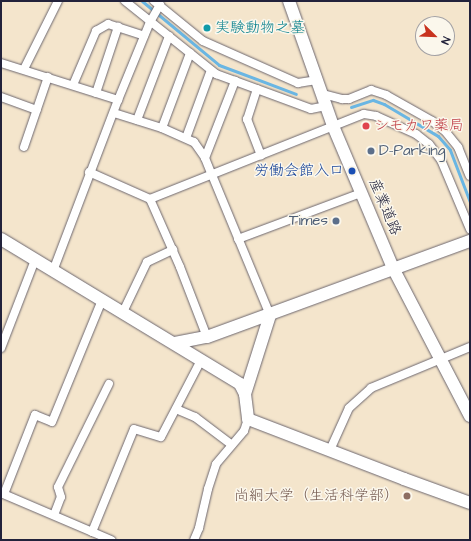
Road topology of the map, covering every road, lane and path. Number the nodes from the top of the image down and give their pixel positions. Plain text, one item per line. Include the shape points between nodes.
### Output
1 (58, 1) edge
2 (126, 1) edge
3 (289, 1) edge
4 (157, 3) edge
5 (150, 22) junction
6 (118, 27) junction
7 (144, 36) junction
8 (169, 36) junction
9 (190, 53) junction
10 (1, 63) edge
11 (24, 69) junction
12 (211, 70) junction
13 (48, 77) junction
14 (318, 80) junction
15 (235, 81) junction
16 (72, 85) junction
17 (258, 89) junction
18 (96, 93) junction
19 (1, 97) edge
20 (118, 100) junction
21 (325, 100) junction
22 (37, 110) junction
23 (114, 113) junction
24 (137, 120) junction
25 (333, 126) junction
26 (162, 128) junction
27 (186, 138) junction
28 (24, 147) dead end
29 (261, 155) junction
30 (204, 158) junction
31 (89, 172) junction
32 (212, 175) junction
33 (470, 176) edge
34 (361, 193) junction
35 (150, 198) junction
36 (470, 229) edge
37 (1, 239) edge
38 (238, 239) junction
39 (470, 241) edge
40 (173, 250) junction
41 (35, 260) junction
42 (393, 268) junction
43 (53, 271) junction
44 (102, 300) junction
45 (123, 312) junction
46 (270, 314) junction
47 (207, 337) junction
48 (175, 343) junction
49 (470, 347) edge
50 (1, 348) edge
51 (442, 359) junction
52 (201, 360) junction
53 (109, 384) dead end
54 (245, 394) junction
55 (176, 408) junction
56 (470, 416) edge
57 (248, 419) junction
58 (232, 445) junction
59 (330, 450) junction
60 (2, 493) edge
61 (470, 503) edge
62 (54, 515) junction
63 (92, 532) junction
64 (111, 540) edge
65 (194, 540) edge

1 - 11 street
2 - 5 street
3 - 14 street, 産業道路
4 - 5 street
4 - 14 street via 203,41 298,83
5 - 7 street
5 - 8 street
6 - 7 street
6 - 16 street via 108,24 96,31
6 - 18 street
7 - 20 street
8 - 9 street
8 - 24 street
9 - 12 street
9 - 26 street
10 - 11 street
11 - 13 street
12 - 15 street
12 - 27 street
13 - 16 street
13 - 22 street
14 - 21 street, 産業道路
15 - 17 street
15 - 30 street
16 - 18 street
17 - 21 street via 311,109
17 - 29 street via 247,119
18 - 20 street
19 - 22 street
20 - 23 street
21 - 25 street, 産業道路
21 - 33 street via 348,98 371,90 386,95 445,131 458,147
22 - 28 street
23 - 24 street
23 - 31 street
24 - 26 street
25 - 29 street
25 - 34 street, 産業道路
25 - 36 street via 364,114 376,116 416,134 429,144 441,160
26 - 27 street
27 - 30 street via 194,142
29 - 32 street
30 - 32 street
31 - 35 street
31 - 43 street
32 - 35 street
32 - 38 street
34 - 38 street
34 - 42 street, 産業道路
35 - 40 street
37 - 41 street
38 - 46 street
39 - 42 street
40 - 45 street via 147,262
40 - 47 street
41 - 43 street
41 - 50 street
42 - 46 street
42 - 51 street, 産業道路
43 - 44 street
44 - 45 street
44 - 60 street via 52,422 35,415
45 - 48 street
46 - 47 street
46 - 54 street
47 - 48 street
48 - 52 street
49 - 51 street
51 - 56 street, 産業道路
51 - 59 street via 371,388 349,408
52 - 54 street via 240,384
52 - 55 street
53 - 62 street via 58,487 61,497
54 - 57 street
55 - 58 street via 195,417
55 - 63 street via 161,438 134,429
57 - 58 street via 244,431
57 - 59 street
58 - 65 street via 216,464
59 - 61 street
60 - 62 street
62 - 63 street
63 - 64 street

